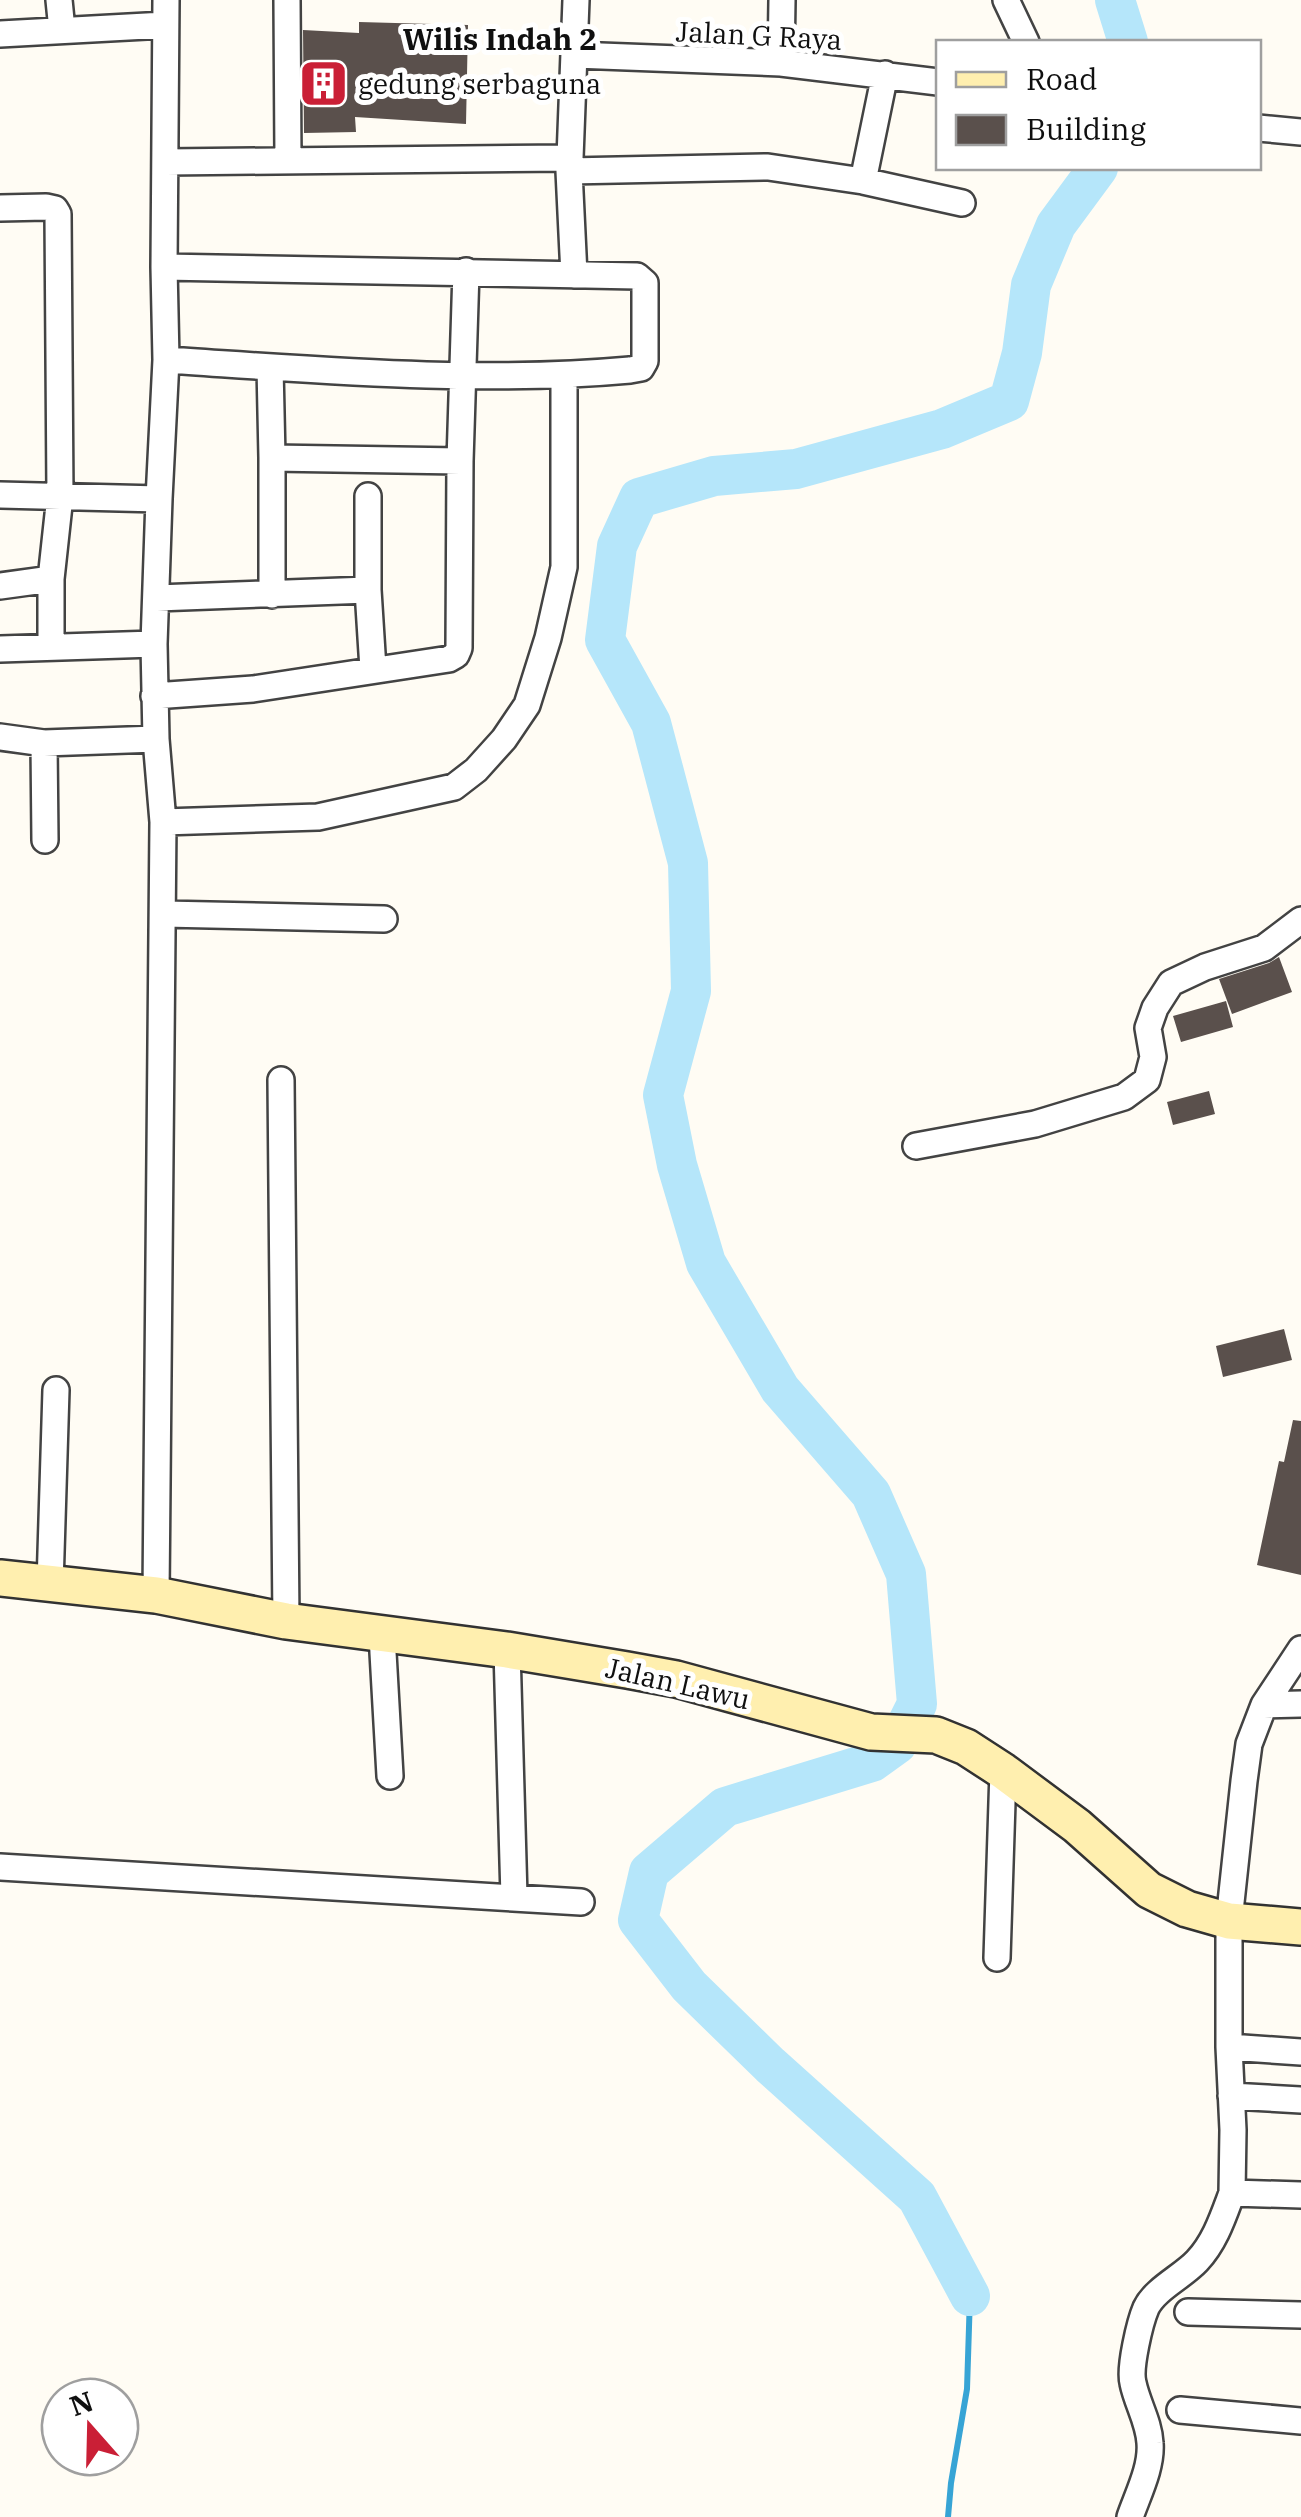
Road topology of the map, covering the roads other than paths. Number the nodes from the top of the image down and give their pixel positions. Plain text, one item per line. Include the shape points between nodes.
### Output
1 (59, 0) edge
2 (286, 0) edge
3 (576, 0) edge
4 (782, 0) edge
5 (1006, 0) edge
6 (165, 13) edge
7 (62, 30) junction
8 (0, 34) edge
9 (1025, 40) edge
10 (575, 56) junction
11 (781, 63) junction
12 (885, 74) junction
13 (936, 82) edge
14 (1261, 128) edge
15 (1301, 132) edge
16 (288, 160) junction
17 (166, 162) junction
18 (570, 165) junction
19 (863, 181) junction
20 (962, 203) dead end
21 (0, 208) edge
22 (164, 267) junction
23 (466, 271) junction
24 (574, 275) junction
25 (166, 360) junction
26 (270, 367) junction
27 (462, 376) junction
28 (564, 376) junction
29 (272, 458) junction
30 (460, 462) junction
31 (0, 496) edge
32 (60, 496) junction
33 (368, 496) dead end
34 (159, 499) junction
35 (50, 580) junction
36 (0, 586) edge
37 (368, 590) junction
38 (272, 595) junction
39 (157, 598) junction
40 (154, 644) junction
41 (51, 647) junction
42 (0, 649) edge
43 (373, 669) junction
44 (154, 696) junction
45 (0, 737) edge
46 (156, 739) junction
47 (44, 743) junction
48 (164, 822) junction
49 (44, 840) dead end
50 (164, 914) junction
51 (384, 919) dead end
52 (1301, 920) edge
53 (281, 1080) dead end
54 (916, 1146) dead end
55 (56, 1390) dead end
56 (0, 1578) edge
57 (50, 1585) junction
58 (156, 1595) junction
59 (286, 1621) junction
60 (382, 1635) junction
61 (1301, 1649) edge
62 (507, 1650) junction
63 (1301, 1704) edge
64 (1264, 1705) junction
65 (1003, 1770) junction
66 (390, 1776) dead end
67 (0, 1868) edge
68 (514, 1896) junction
69 (581, 1902) dead end
70 (1229, 1922) junction
71 (1301, 1927) edge
72 (997, 1958) dead end
73 (1230, 2046) junction
74 (1301, 2052) edge
75 (1232, 2096) junction
76 (1301, 2100) edge
77 (1232, 2193) junction
78 (1301, 2196) edge
79 (1188, 2312) dead end
80 (1301, 2315) edge
81 (1180, 2410) dead end
82 (1301, 2422) edge
83 (1130, 2517) edge

1 - 7 street
2 - 16 street
3 - 10 street
4 - 11 street
5 - 9 street
6 - 7 street
6 - 17 street
7 - 8 street
10 - 11 street, Jalan G Raya
10 - 18 street
11 - 12 street, Jalan G Raya
12 - 13 street, Jalan G Raya
12 - 19 street
14 - 15 street
16 - 17 street
16 - 18 street
17 - 22 street
18 - 19 street via 768,167
18 - 24 street
19 - 20 street
21 - 32 street via 46,207 58,214
22 - 23 street
22 - 25 street
23 - 24 street
23 - 27 street
24 - 28 street via 638,276 645,283 645,361 630,370
25 - 26 street
25 - 34 street
26 - 27 street
26 - 29 street
27 - 28 street
27 - 30 street
28 - 48 street via 564,567 528,705 504,739 454,787 318,817
29 - 30 street
29 - 38 street
30 - 43 street via 456,656
31 - 32 street
32 - 34 street
32 - 35 street
33 - 37 street
34 - 39 street
35 - 36 street
35 - 41 street
37 - 38 street
37 - 43 street
38 - 39 street
39 - 40 street
40 - 41 street
40 - 44 street
41 - 42 street
43 - 44 street via 253,689
44 - 46 street
45 - 47 street
46 - 47 street
46 - 48 street
47 - 49 street
48 - 50 street
50 - 51 street
50 - 58 street
52 - 54 street via 1264,948 1171,984 1148,1028 1153,1057 1146,1080 1124,1097 1035,1124
53 - 59 street
55 - 57 street
56 - 57 street, Jalan Lawu
57 - 58 street, Jalan Lawu
58 - 59 street, Jalan Lawu
59 - 60 street, Jalan Lawu
60 - 62 street, Jalan Lawu
60 - 66 street
61 - 64 street
62 - 65 street, Jalan Lawu via 676,1679 871,1732 936,1736
62 - 68 street
63 - 64 street
64 - 70 street via 1249,1744
65 - 70 street, Jalan Lawu via 1148,1890
65 - 72 street
67 - 68 street
68 - 69 street
70 - 71 street, Jalan Lawu
70 - 73 street
73 - 74 street
73 - 75 street
75 - 76 street
75 - 77 street
77 - 78 street
77 - 83 street via 1200,2258 1146,2308 1132,2381 1150,2444
79 - 80 street
81 - 82 street

